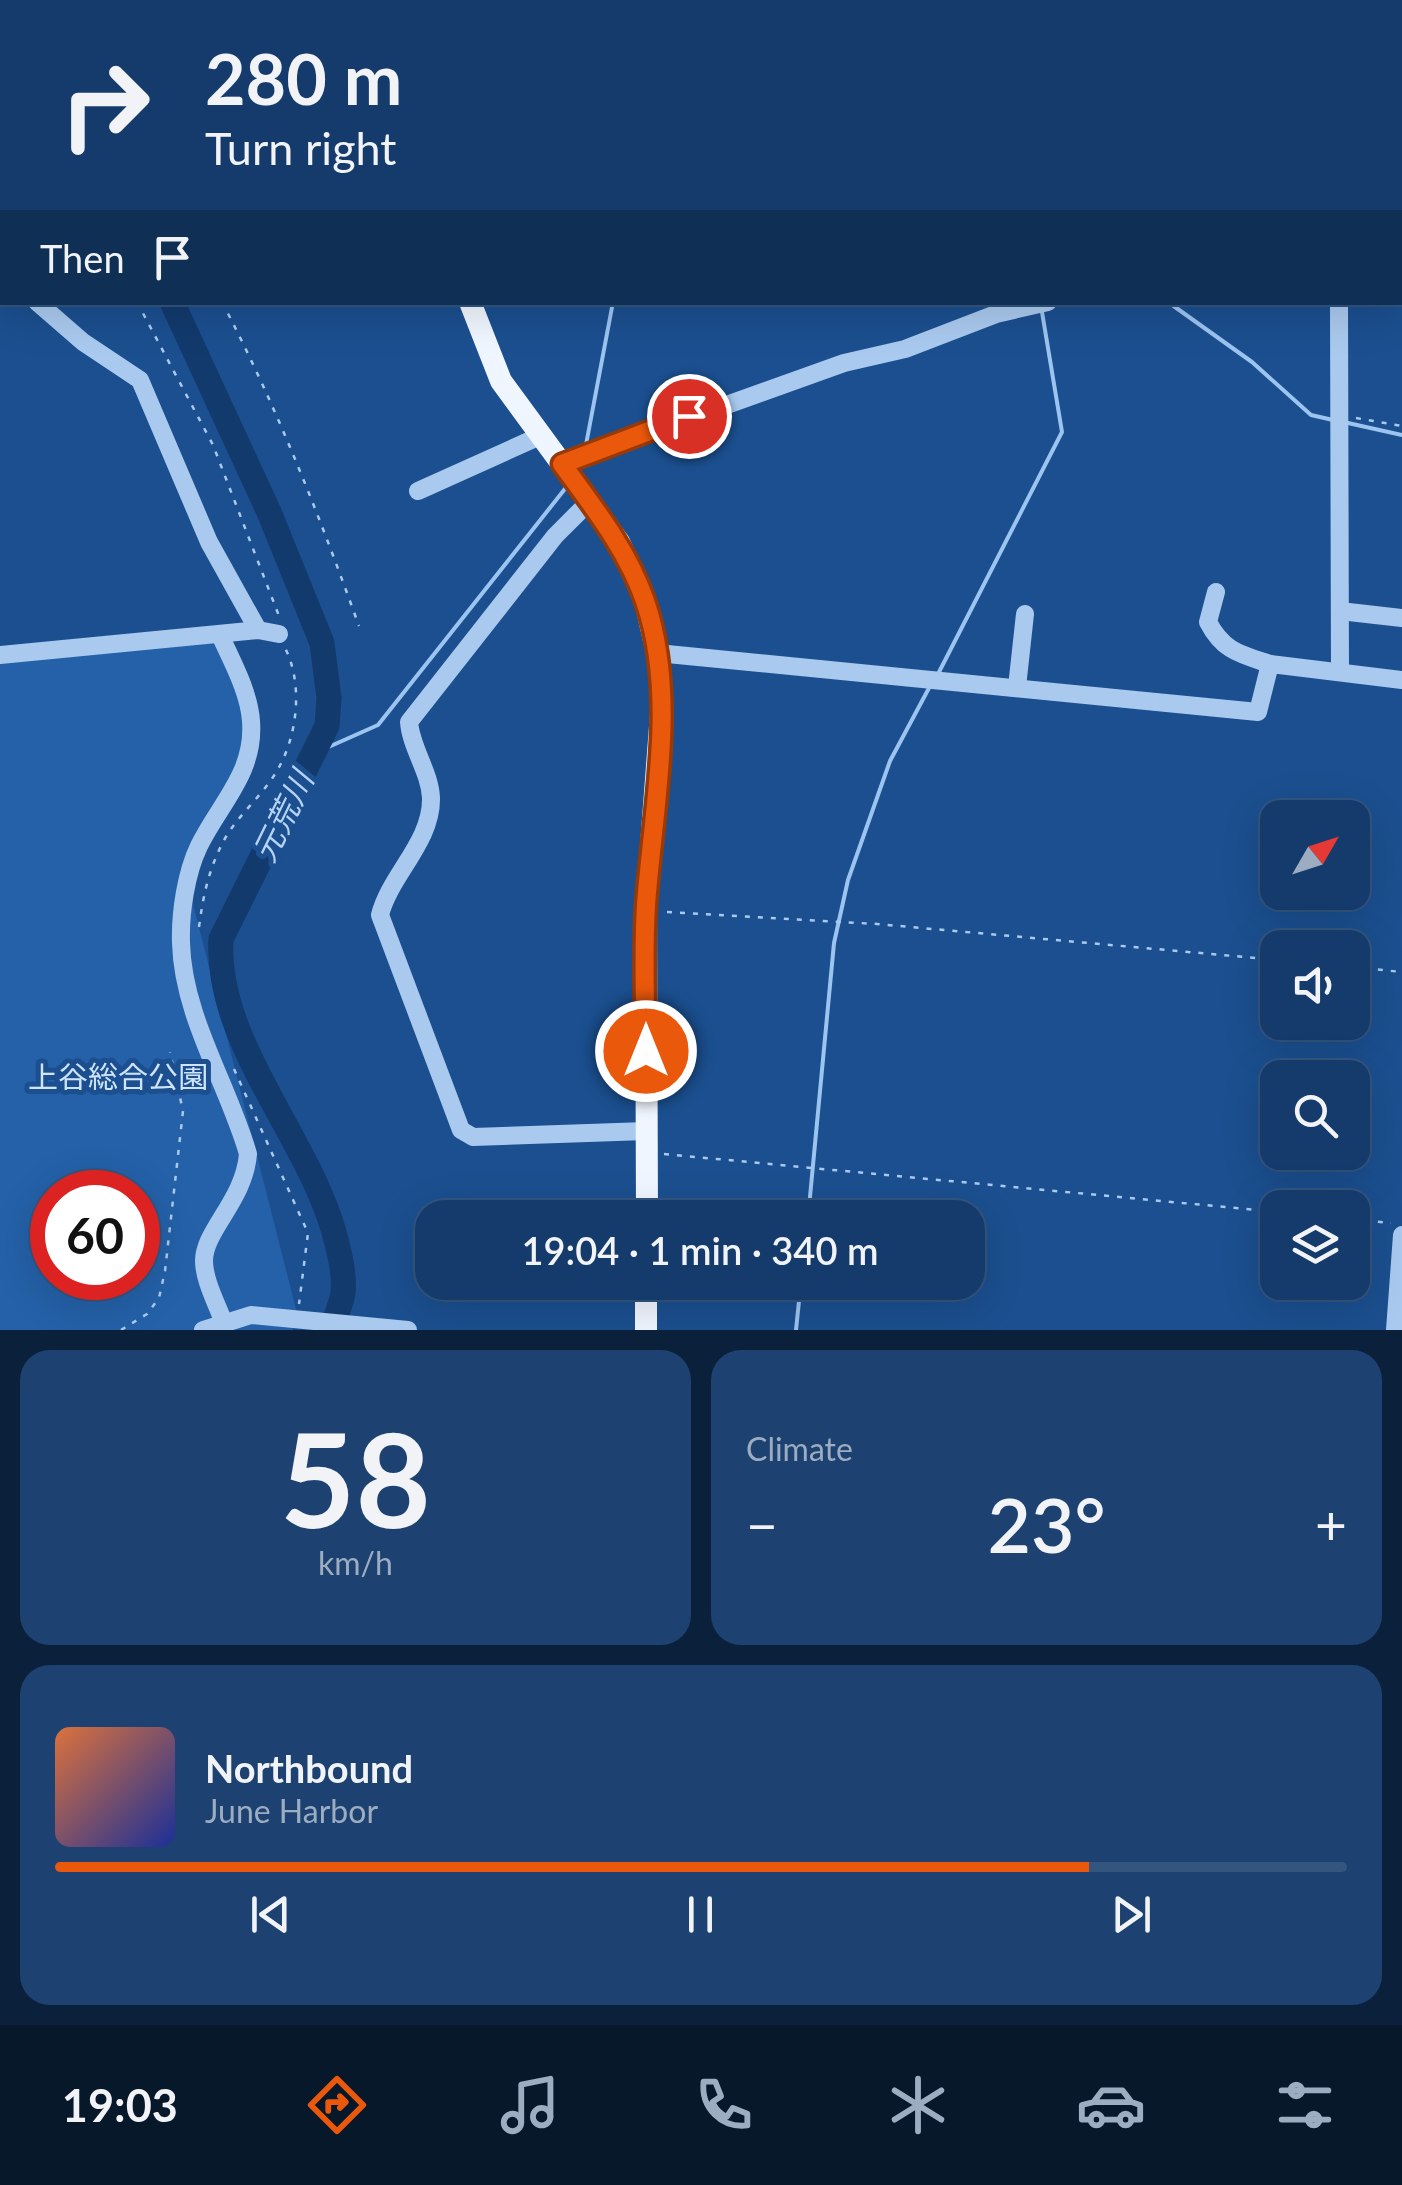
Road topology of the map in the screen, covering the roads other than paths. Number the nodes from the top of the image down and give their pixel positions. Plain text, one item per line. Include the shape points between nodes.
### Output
1 (40, 305) edge
2 (474, 305) edge
3 (1035, 305) edge
4 (1339, 305) edge
5 (540, 436) junction
6 (562, 464) junction
7 (418, 491) dead end
8 (590, 501) junction
9 (1216, 592) dead end
10 (1340, 611) junction
11 (1025, 614) dead end
12 (1402, 618) edge
13 (258, 630) junction
14 (279, 634) road end
15 (220, 635) junction
16 (657, 652) junction
17 (0, 656) edge
18 (1270, 664) junction
19 (1340, 672) junction
20 (1402, 680) edge
21 (1016, 688) junction
22 (647, 1142) junction
23 (647, 1200) edge
24 (1402, 1236) edge
25 (646, 1300) edge
26 (223, 1321) junction
27 (204, 1330) edge
28 (408, 1330) edge
29 (646, 1330) edge
30 (1395, 1330) edge

1 - 13 street via 140,380 209,542
2 - 5 main road via 501,381
3 - 6 street via 844,363
4 - 10 street
5 - 6 main road
5 - 7 street
6 - 8 main road
8 - 16 main road via 619,542
8 - 22 street via 409,722 431,798 427,822 380,914 462,1130 473,1137
9 - 18 street via 1208,622 1218,642
10 - 12 street
10 - 19 street
11 - 21 street
13 - 14 street
13 - 15 street
15 - 17 street
15 - 26 street via 251,721 248,758 199,846 181,944 190,998 248,1154 246,1178 207,1243 204,1264
16 - 21 street
16 - 22 main road via 662,700 646,911
18 - 19 street
18 - 21 street via 1258,712
19 - 20 street
22 - 23 main road
24 - 30 street
25 - 29 main road
26 - 27 street
26 - 28 street via 300,1317

